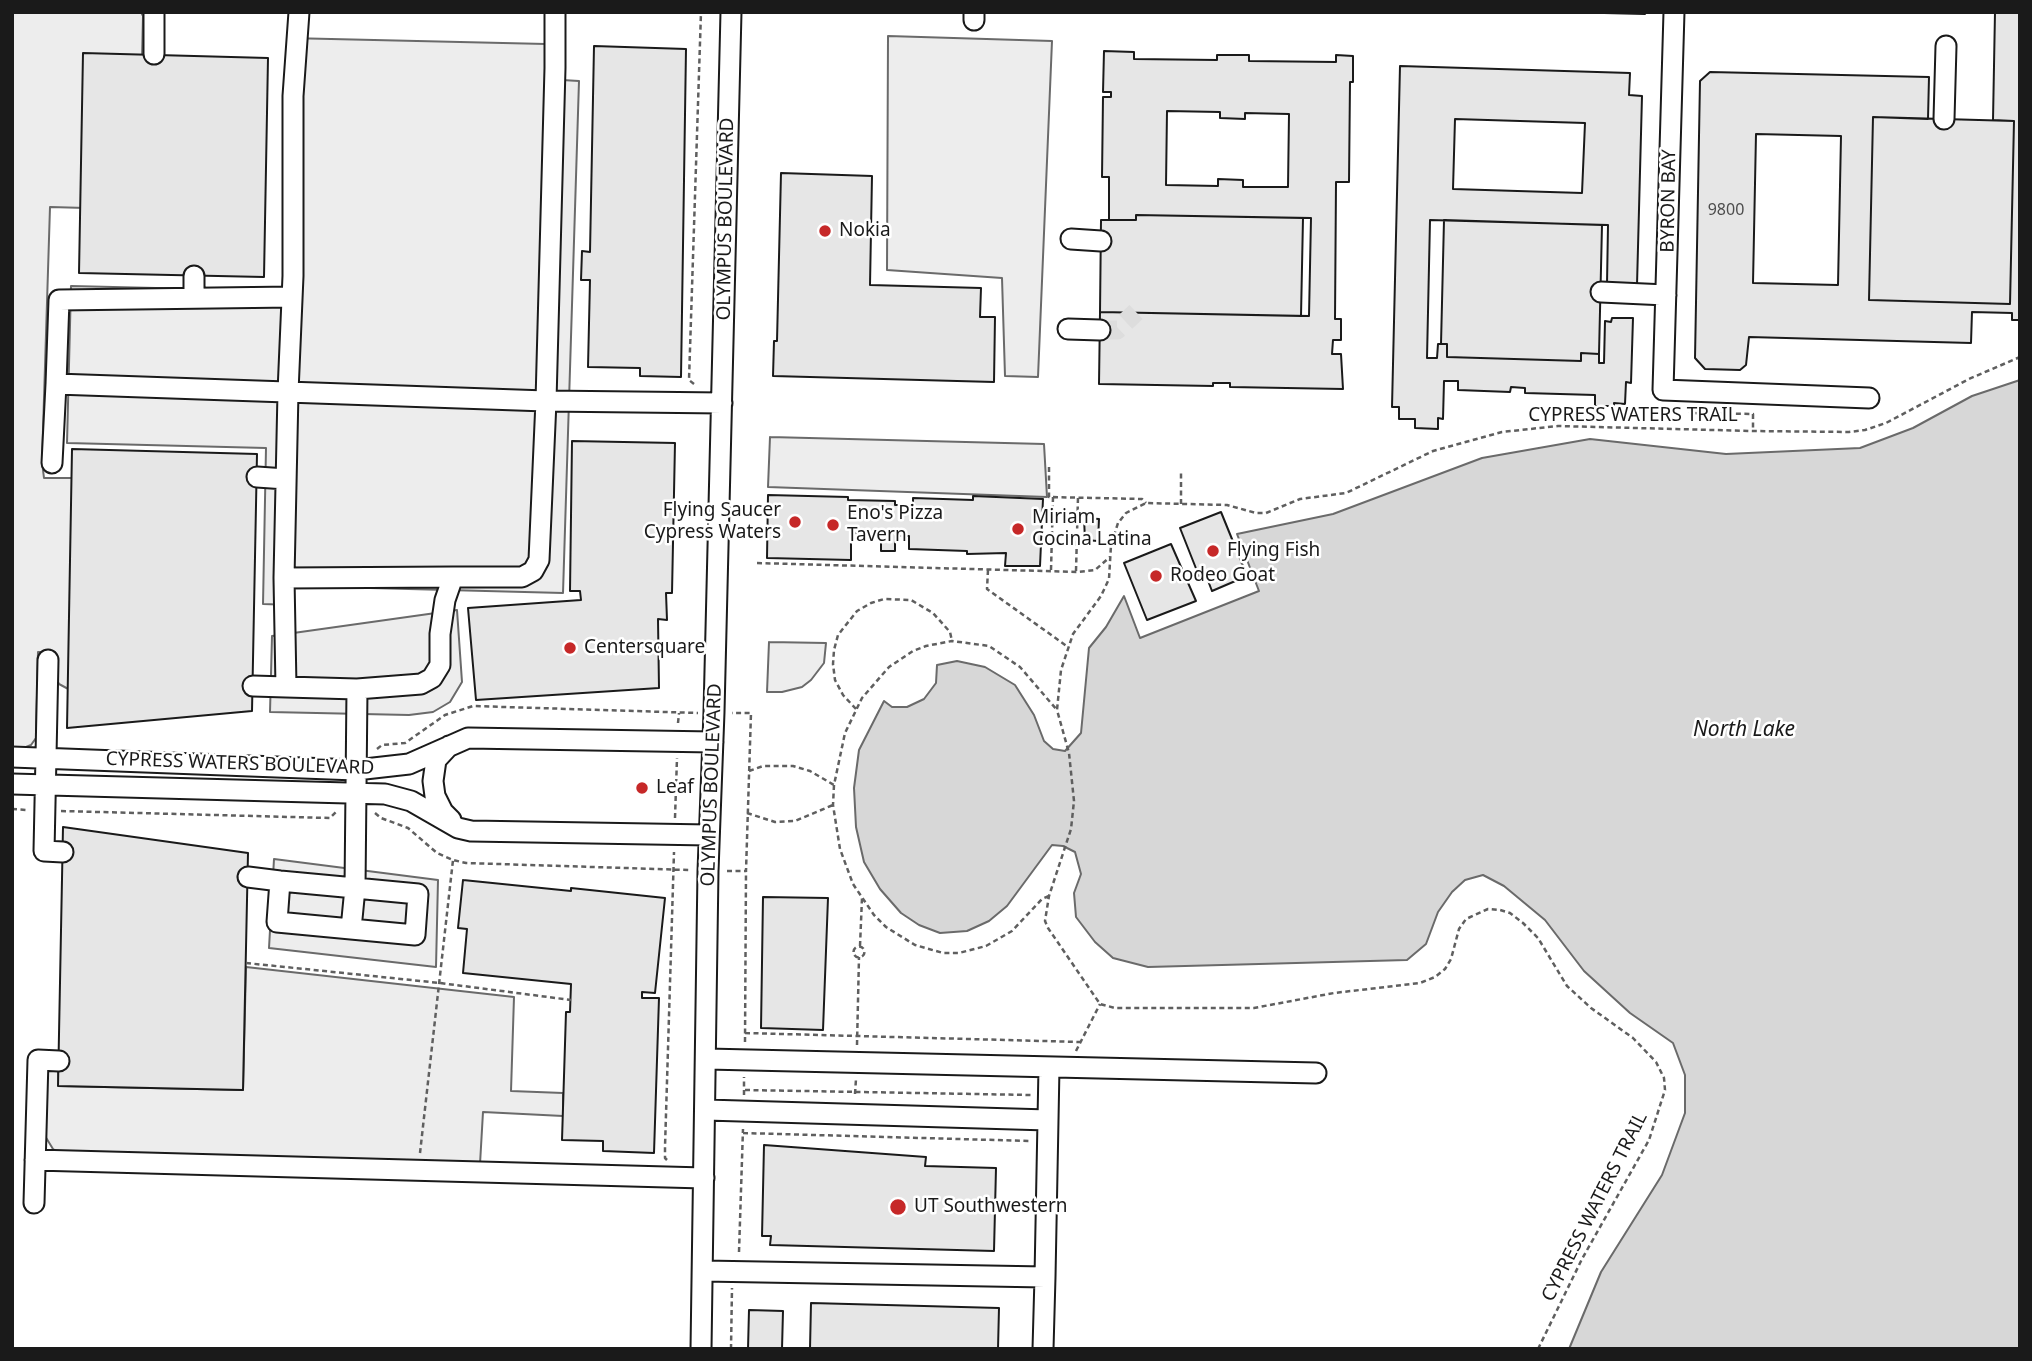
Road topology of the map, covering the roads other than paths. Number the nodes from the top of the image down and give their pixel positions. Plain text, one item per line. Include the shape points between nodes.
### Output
1 (154, 12) edge
2 (299, 12) edge
3 (555, 12) edge
4 (731, 12) edge
5 (1674, 12) edge
6 (1946, 46) dead end
7 (155, 54) dead end
8 (1944, 119) dead end
9 (1071, 239) dead end
10 (1101, 241) dead end
11 (194, 276) dead end
12 (1601, 292) dead end
13 (1666, 295) junction
14 (292, 297) junction
15 (194, 298) junction
16 (1068, 329) dead end
17 (1100, 330) tunnel mouth
18 (56, 384) junction
19 (288, 392) junction
20 (1869, 398) dead end
21 (546, 401) junction
22 (722, 402) junction
23 (52, 463) dead end
24 (257, 477) dead end
25 (286, 479) junction
26 (453, 577) junction
27 (284, 578) junction
28 (48, 660) dead end
29 (253, 686) dead end
30 (286, 687) junction
31 (357, 689) junction
32 (713, 743) junction
33 (450, 745) junction
34 (12, 757) edge
35 (47, 758) junction
36 (356, 770) junction
37 (12, 784) edge
38 (46, 785) junction
39 (348, 801) junction
40 (458, 828) junction
41 (709, 835) junction
42 (63, 852) dead end
43 (248, 877) dead end
44 (281, 881) junction
45 (355, 888) junction
46 (351, 929) junction
47 (707, 1059) junction
48 (59, 1061) dead end
49 (1049, 1067) junction
50 (1316, 1073) dead end
51 (706, 1110) junction
52 (1048, 1120) junction
53 (35, 1160) junction
54 (704, 1178) junction
55 (34, 1203) dead end
56 (704, 1271) junction
57 (1045, 1277) junction
58 (701, 1349) edge
59 (1043, 1349) edge

1 - 7 street
2 - 14 street via 293,96
3 - 21 street
4 - 22 street, OLYMPUS BOULEVARD
5 - 13 street, BYRON BAY
6 - 8 street
9 - 10 street
11 - 15 street
12 - 13 street
13 - 20 street, BYRON BAY via 1663,390
14 - 15 street
14 - 19 street
15 - 18 street via 59,300
16 - 17 street
18 - 19 street
18 - 23 street
19 - 21 street
19 - 25 street
21 - 22 street
21 - 26 street via 539,560 522,578
22 - 32 street, OLYMPUS BOULEVARD
24 - 25 street
25 - 27 street
26 - 27 street
26 - 31 street via 445,600 440,665 432,678 421,684
27 - 30 street
28 - 35 street via 57,701
29 - 30 street
30 - 31 street
31 - 36 street
32 - 33 street, CYPRESS WATERS BOULEVARD via 468,738
32 - 41 street, OLYMPUS BOULEVARD
33 - 36 street, CYPRESS WATERS BOULEVARD via 409,764
33 - 40 street via 436,760 433,781 435,796
34 - 35 street, CYPRESS WATERS BOULEVARD
35 - 36 street, CYPRESS WATERS BOULEVARD
35 - 38 street
36 - 39 street
37 - 38 street, CYPRESS WATERS BOULEVARD
38 - 39 street, CYPRESS WATERS BOULEVARD
38 - 42 street via 44,851
39 - 40 street, CYPRESS WATERS BOULEVARD via 385,794 411,801
39 - 45 street
40 - 41 street, CYPRESS WATERS BOULEVARD
41 - 47 street, OLYMPUS BOULEVARD
43 - 44 street
44 - 45 street
44 - 46 street via 277,922
45 - 46 street
45 - 46 street via 418,894 415,935
47 - 49 street
47 - 51 street, OLYMPUS BOULEVARD
48 - 53 street via 38,1060
49 - 50 street
49 - 52 street
51 - 52 street
51 - 54 street, OLYMPUS BOULEVARD
52 - 57 street
53 - 54 street
53 - 55 street
54 - 56 street, OLYMPUS BOULEVARD
56 - 57 street
56 - 58 street, OLYMPUS BOULEVARD
57 - 59 street

